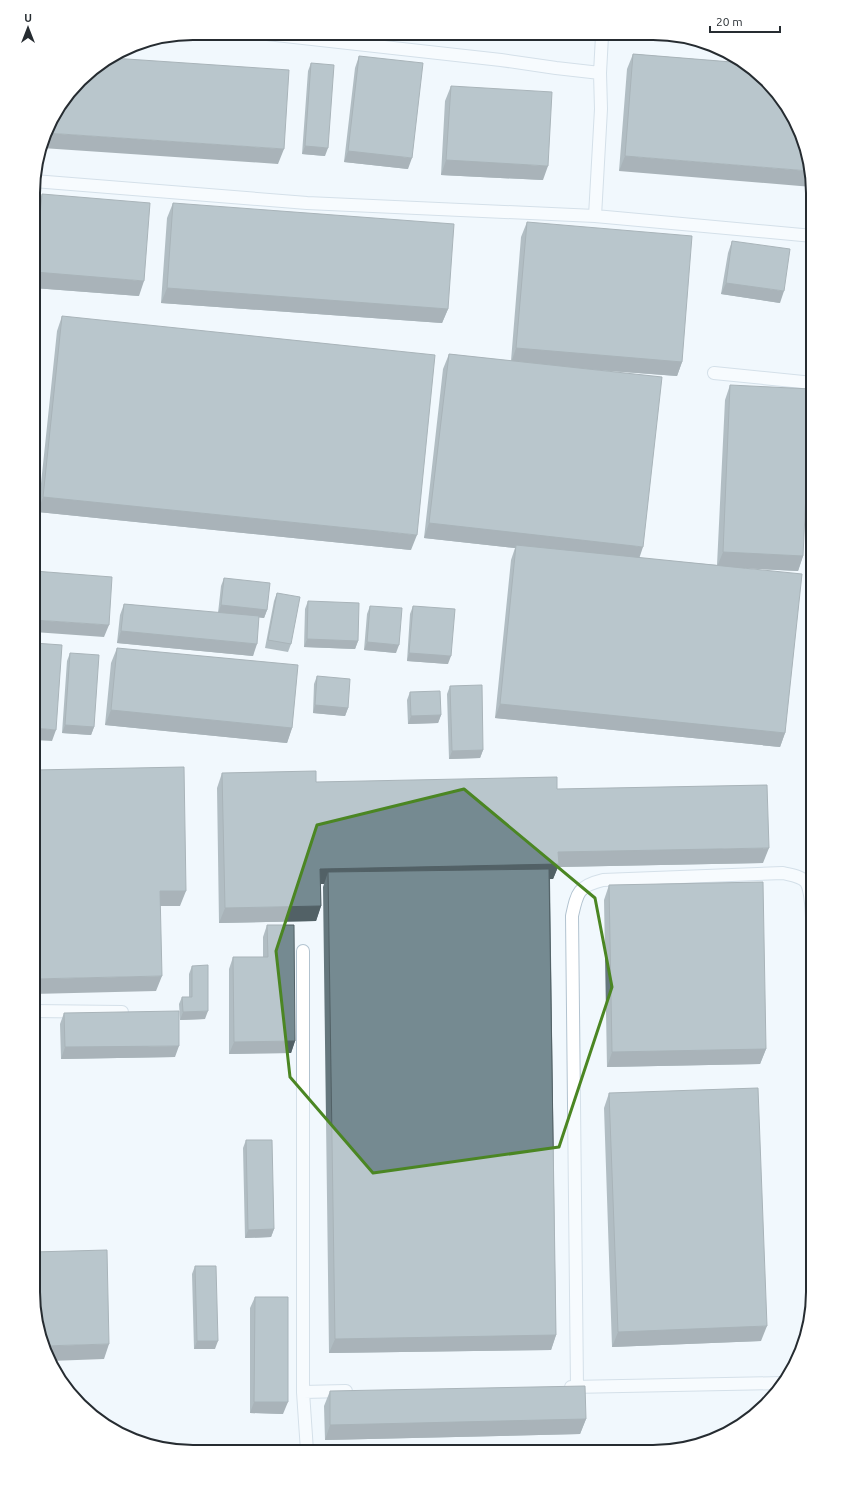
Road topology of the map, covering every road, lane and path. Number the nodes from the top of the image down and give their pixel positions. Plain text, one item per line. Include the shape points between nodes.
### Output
1 (321, 40) edge
2 (602, 40) edge
3 (600, 73) junction
4 (40, 181) edge
5 (595, 216) junction
6 (806, 235) edge
7 (714, 373) dead end
8 (806, 382) edge
9 (806, 882) edge
10 (303, 951) dead end
11 (40, 1011) edge
12 (135, 1012) edge
13 (775, 1383) edge
14 (562, 1387) edge
15 (577, 1387) junction
16 (358, 1391) edge
17 (303, 1392) junction
18 (307, 1445) edge

1 - 3 lane
2 - 3 lane
3 - 5 lane via 601,109
4 - 5 lane via 307,203
5 - 6 lane
7 - 8 lane
9 - 15 lane via 798,876 783,873 603,880 588,884 577,895 572,916
10 - 17 lane
11 - 12 lane
13 - 15 lane
14 - 15 lane
16 - 17 lane
17 - 18 lane

